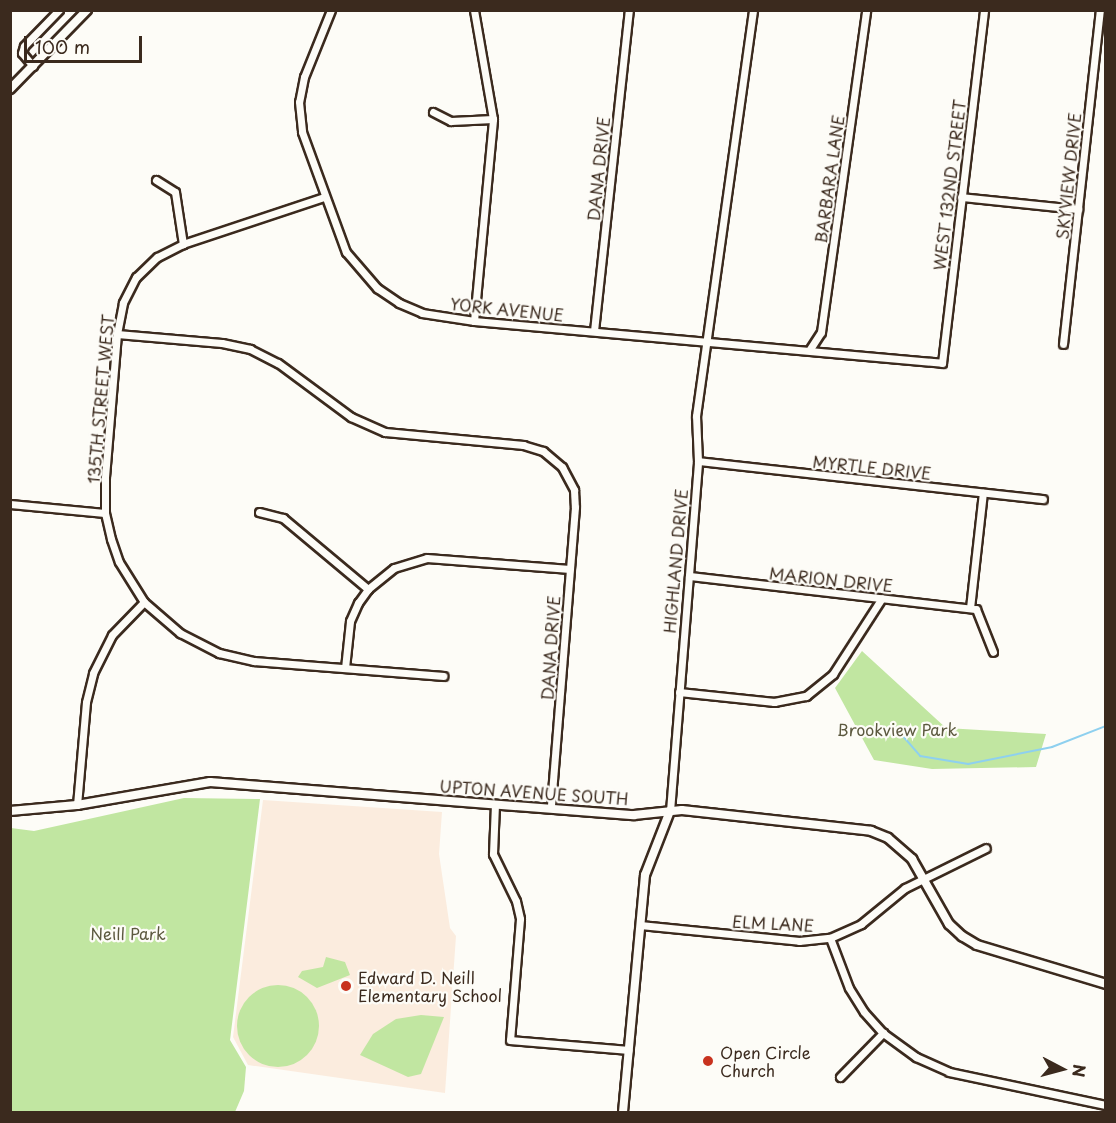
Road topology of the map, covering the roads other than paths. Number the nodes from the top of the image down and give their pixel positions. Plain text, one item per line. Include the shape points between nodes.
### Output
1 (59, 10) edge
2 (87, 10) edge
3 (331, 10) edge
4 (474, 10) edge
5 (629, 10) edge
6 (753, 10) edge
7 (866, 10) edge
8 (984, 10) edge
9 (1100, 10) edge
10 (33, 66) junction
11 (10, 89) edge
12 (432, 112) dead end
13 (493, 119) junction
14 (156, 180) dead end
15 (324, 197) junction
16 (962, 197) junction
17 (1078, 209) junction
18 (183, 244) junction
19 (474, 321) junction
20 (594, 331) junction
21 (117, 333) junction
22 (706, 340) junction
23 (1063, 344) dead end
24 (810, 349) junction
25 (942, 363) joint
26 (698, 461) junction
27 (983, 493) junction
28 (1042, 499) dead end
29 (10, 504) edge
30 (259, 512) dead end
31 (105, 513) junction
32 (570, 568) junction
33 (689, 576) junction
34 (368, 589) junction
35 (882, 598) junction
36 (144, 602) junction
37 (970, 608) junction
38 (993, 652) dead end
39 (345, 668) junction
40 (443, 676) dead end
41 (679, 692) junction
42 (495, 804) junction
43 (77, 805) junction
44 (551, 808) junction
45 (10, 811) edge
46 (670, 811) junction
47 (986, 848) dead end
48 (924, 878) junction
49 (640, 926) junction
50 (830, 938) junction
51 (1106, 984) edge
52 (883, 1033) junction
53 (629, 1050) junction
54 (840, 1077) dead end
55 (1106, 1105) edge
56 (623, 1113) edge

1 - 10 street via 24,46 22,53
2 - 10 street
3 - 15 street, YORK AVENUE via 304,77 299,102 302,132
4 - 13 street
5 - 20 street, DANA DRIVE
6 - 22 street, HIGHLAND DRIVE
7 - 24 street, BARBARA LANE via 821,332
8 - 16 street, WEST 132ND STREET
9 - 17 street, SKYVIEW DRIVE
10 - 11 street
12 - 13 street via 451,121
13 - 19 street
14 - 18 street via 175,192
15 - 18 street, 135TH STREET WEST
15 - 19 street, YORK AVENUE via 345,252 377,288 422,313
16 - 17 street
16 - 25 street, WEST 132ND STREET
17 - 23 street, SKYVIEW DRIVE
18 - 21 street, 135TH STREET WEST via 157,257 136,277 123,303
19 - 20 street, YORK AVENUE
20 - 22 street, YORK AVENUE
21 - 31 street, 135TH STREET WEST
21 - 32 street, DANA DRIVE via 250,349 278,363 351,417 385,432 524,445 543,451 562,467 574,490
22 - 24 street, YORK AVENUE
22 - 26 street, HIGHLAND DRIVE via 696,416
24 - 25 street, YORK AVENUE
26 - 27 street, MYRTLE DRIVE
26 - 33 street, HIGHLAND DRIVE
27 - 28 street, MYRTLE DRIVE
27 - 37 street
29 - 31 street
30 - 34 street via 283,518
31 - 36 street, 135TH STREET WEST via 119,562
32 - 34 street via 427,558 394,568
32 - 44 street, DANA DRIVE
33 - 35 street, MARION DRIVE
33 - 41 street, HIGHLAND DRIVE
34 - 39 street via 350,621
35 - 37 street, MARION DRIVE
35 - 41 street via 833,674 806,696 774,702
36 - 39 street, 135TH STREET WEST via 180,633 219,653 254,661
36 - 43 street via 112,635 93,673 86,702
37 - 38 street via 976,609
39 - 40 street, 135TH STREET WEST
41 - 46 street, HIGHLAND DRIVE
42 - 43 street, UPTON AVENUE SOUTH via 210,782
42 - 44 street, UPTON AVENUE SOUTH
42 - 53 street via 494,854 520,919 510,1040
43 - 45 street, UPTON AVENUE SOUTH
44 - 46 street, UPTON AVENUE SOUTH via 634,815
46 - 48 street, UPTON AVENUE SOUTH via 871,831 902,848
46 - 49 street, HIGHLAND DRIVE via 645,875
47 - 48 street, ELM LANE
48 - 50 street, ELM LANE via 861,924
48 - 51 street, UPTON AVENUE SOUTH via 949,924 977,945
49 - 50 street, ELM LANE via 799,941
49 - 53 street, HIGHLAND DRIVE
50 - 52 street via 849,988
52 - 54 street
52 - 55 street via 916,1057 949,1072
53 - 56 street, HIGHLAND DRIVE

